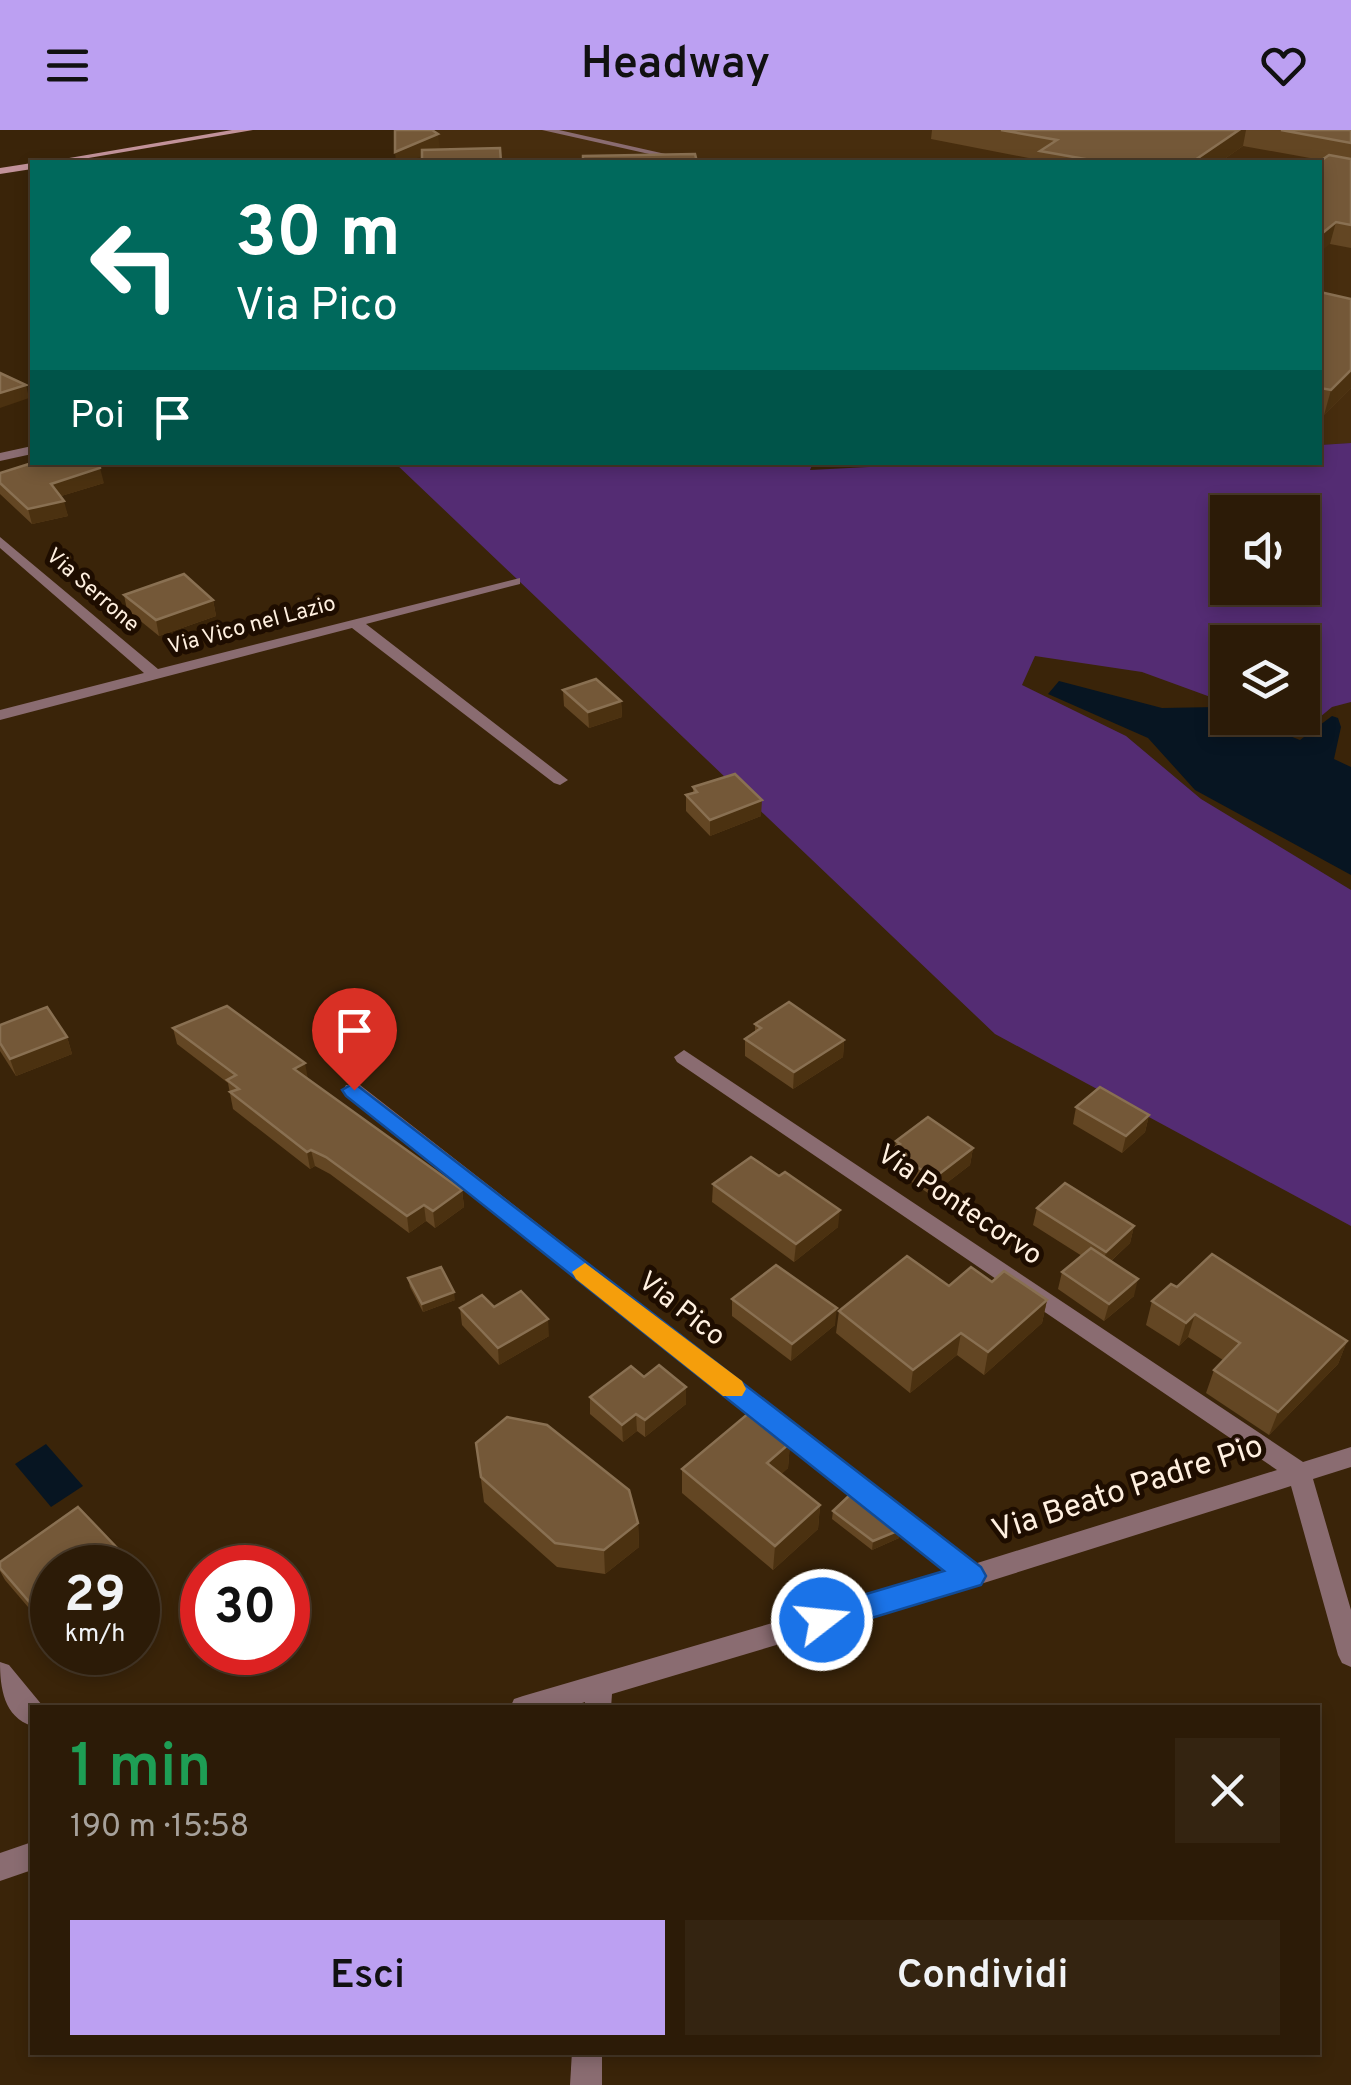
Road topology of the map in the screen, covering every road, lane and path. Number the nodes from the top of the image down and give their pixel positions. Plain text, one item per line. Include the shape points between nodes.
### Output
1 (249, 130) edge
2 (546, 130) edge
3 (63, 160) edge
4 (687, 160) edge
5 (30, 166) edge
6 (0, 171) edge
7 (30, 450) edge
8 (0, 457) edge
9 (0, 541) edge
10 (515, 581) dead end
11 (355, 623) junction
12 (155, 675) junction
13 (0, 715) edge
14 (560, 780) dead end
15 (684, 1058) dead end
16 (354, 1090) dead end
17 (1351, 1458) edge
18 (1299, 1472) junction
19 (971, 1576) junction
20 (1351, 1655) edge
21 (0, 1674) edge
22 (598, 1696) edge
23 (542, 1705) edge
24 (30, 1712) edge
25 (30, 1857) edge
26 (0, 1866) edge
27 (587, 2055) edge
28 (586, 2085) edge

1 - 3 main road
2 - 4 street
5 - 6 main road
7 - 8 street
9 - 12 street, Via Serrone
10 - 11 street, Via Vico nel Lazio
11 - 12 street, Via Vico nel Lazio
11 - 14 street
12 - 13 street, Via Vico nel Lazio
15 - 18 street, Via Pontecorvo
16 - 19 street, Via Pico
17 - 18 street, Via Beato Padre Pio
18 - 19 street, Via Beato Padre Pio
18 - 20 street
19 - 22 street, Via Beato Padre Pio
21 - 24 street
22 - 23 street, Via Beato Padre Pio
25 - 26 street
27 - 28 street

